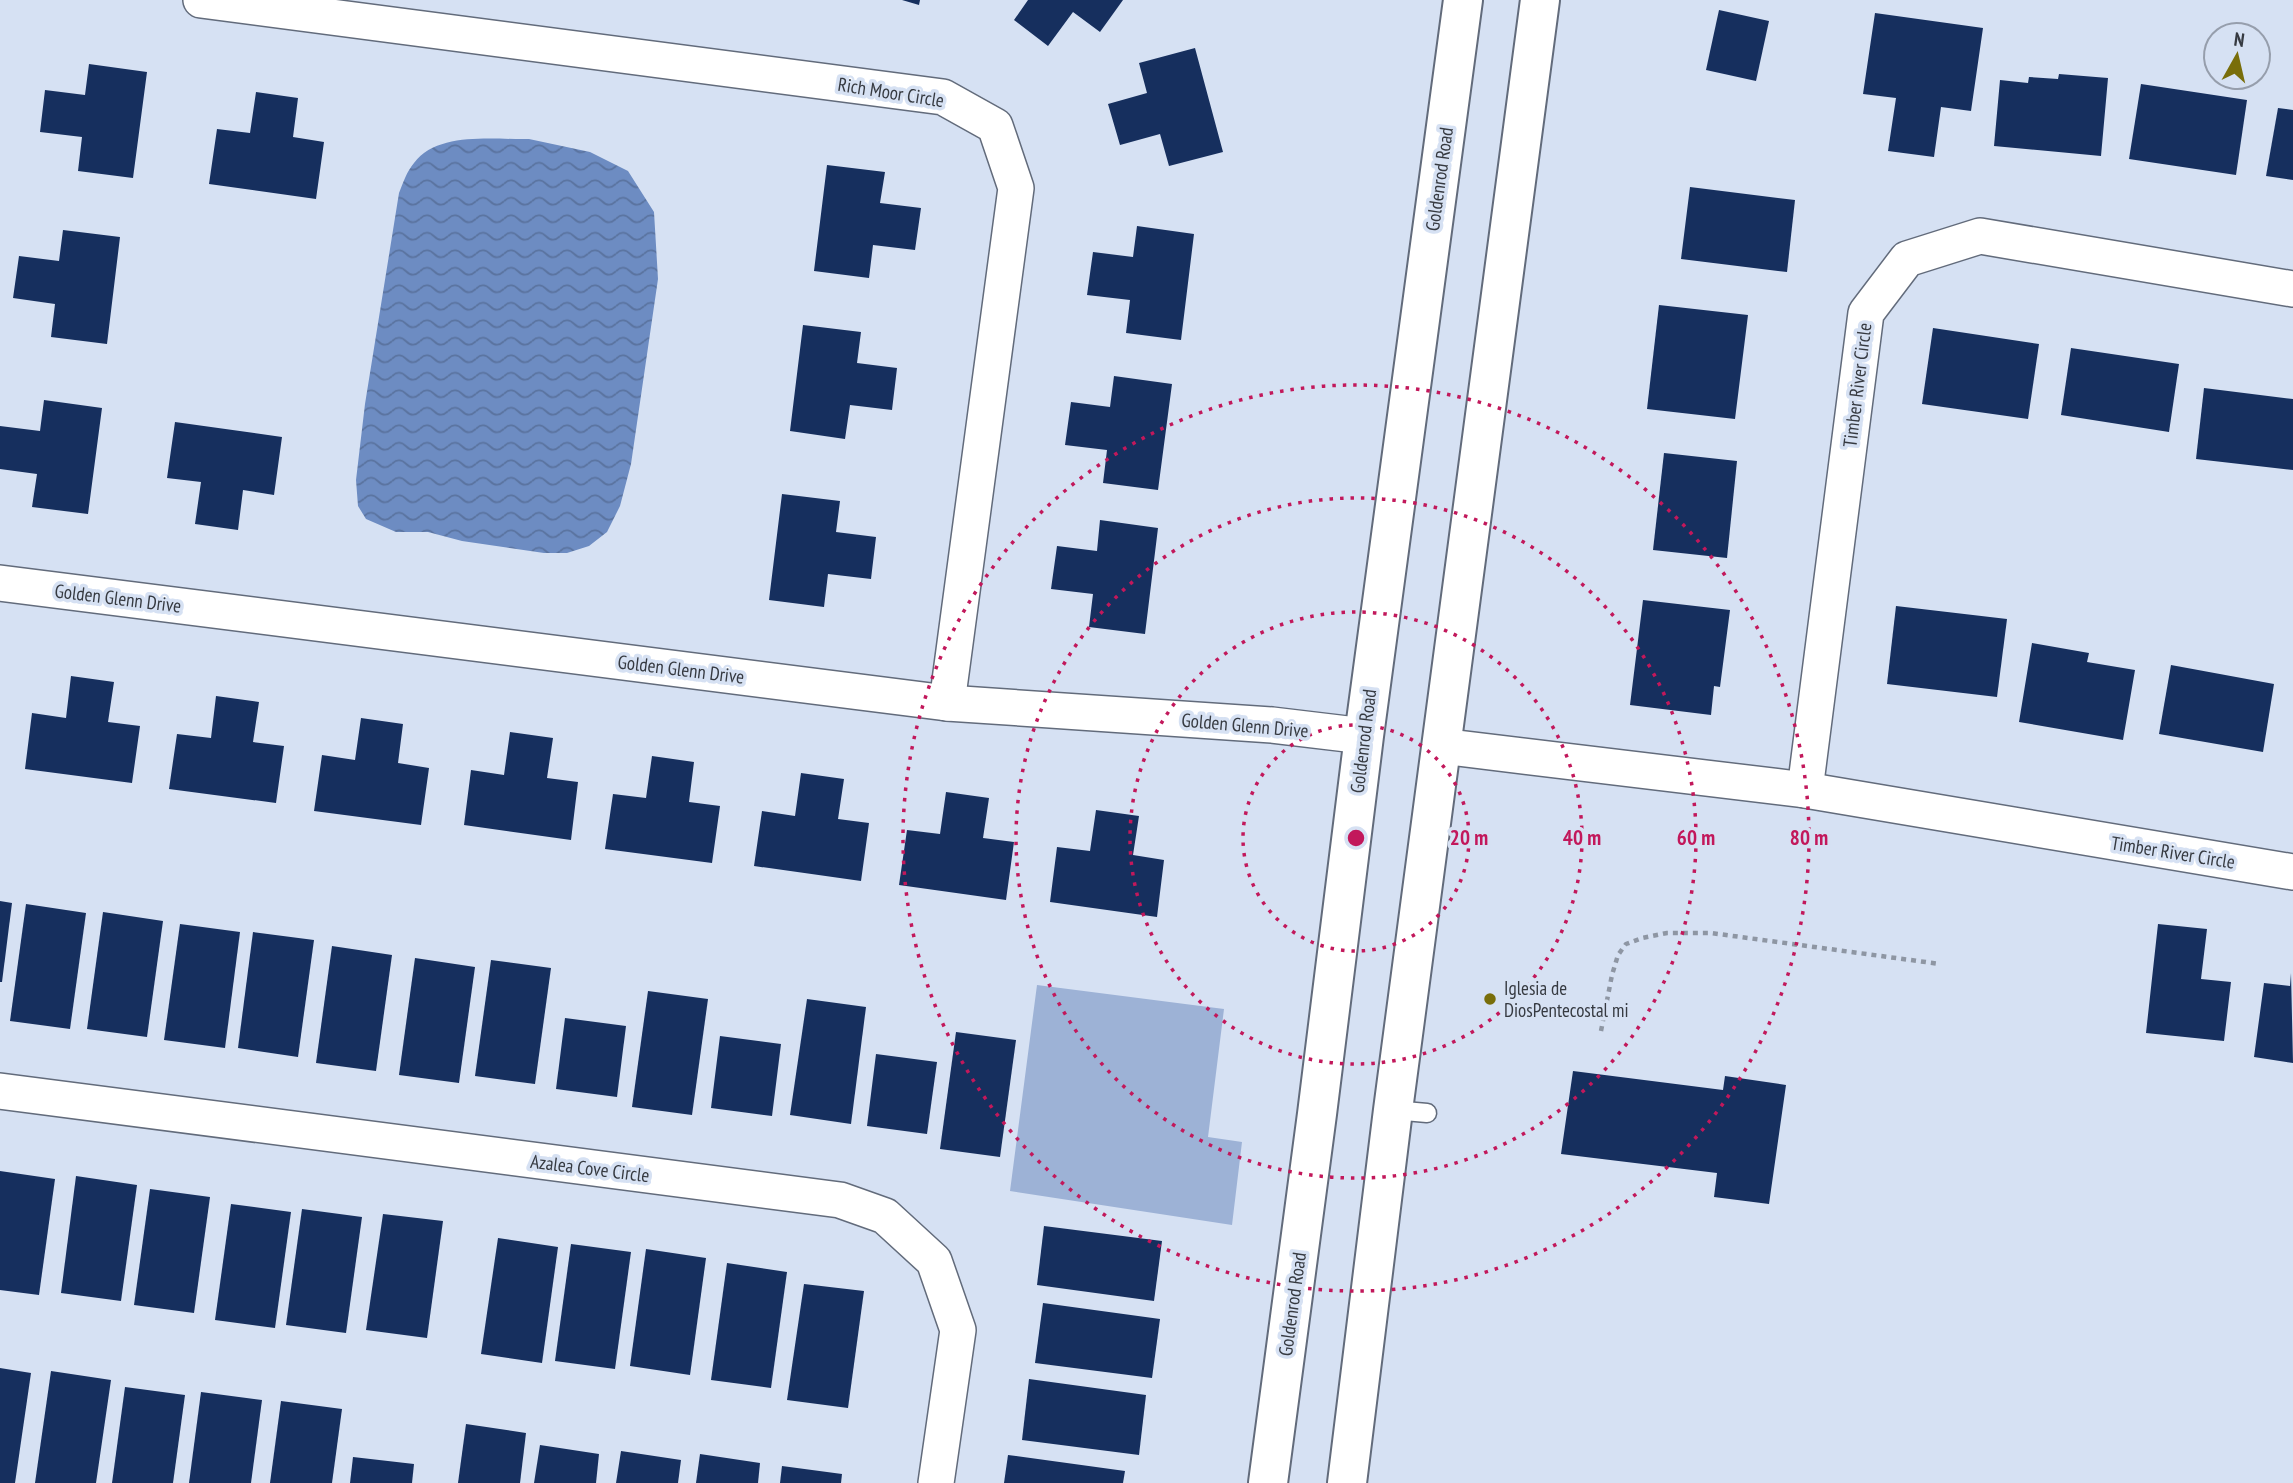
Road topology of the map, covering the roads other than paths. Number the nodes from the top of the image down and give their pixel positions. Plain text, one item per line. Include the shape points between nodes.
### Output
1 (201, 0) edge
2 (1463, 0) edge
3 (1540, 0) edge
4 (2293, 289) edge
5 (0, 583) edge
6 (947, 702) junction
7 (1364, 736) junction
8 (1441, 746) junction
9 (1805, 790) junction
10 (2293, 872) edge
11 (0, 1091) edge
12 (936, 1483) edge
13 (1268, 1483) edge
14 (1347, 1483) edge

1 - 6 street, Rich Moor Circle via 943,97 995,126 1016,188
2 - 7 main road, Goldenrod Road
3 - 8 main road
4 - 9 street, Timber River Circle via 1980,236 1907,259 1866,313
5 - 6 street, Golden Glenn Drive
6 - 7 street, Golden Glenn Drive
7 - 13 main road, Goldenrod Road
8 - 9 street, Timber River Circle
8 - 14 main road via 1410,1112
9 - 10 street, Timber River Circle
11 - 12 street, Azalea Cove Circle via 840,1200 885,1216 934,1261 958,1330

